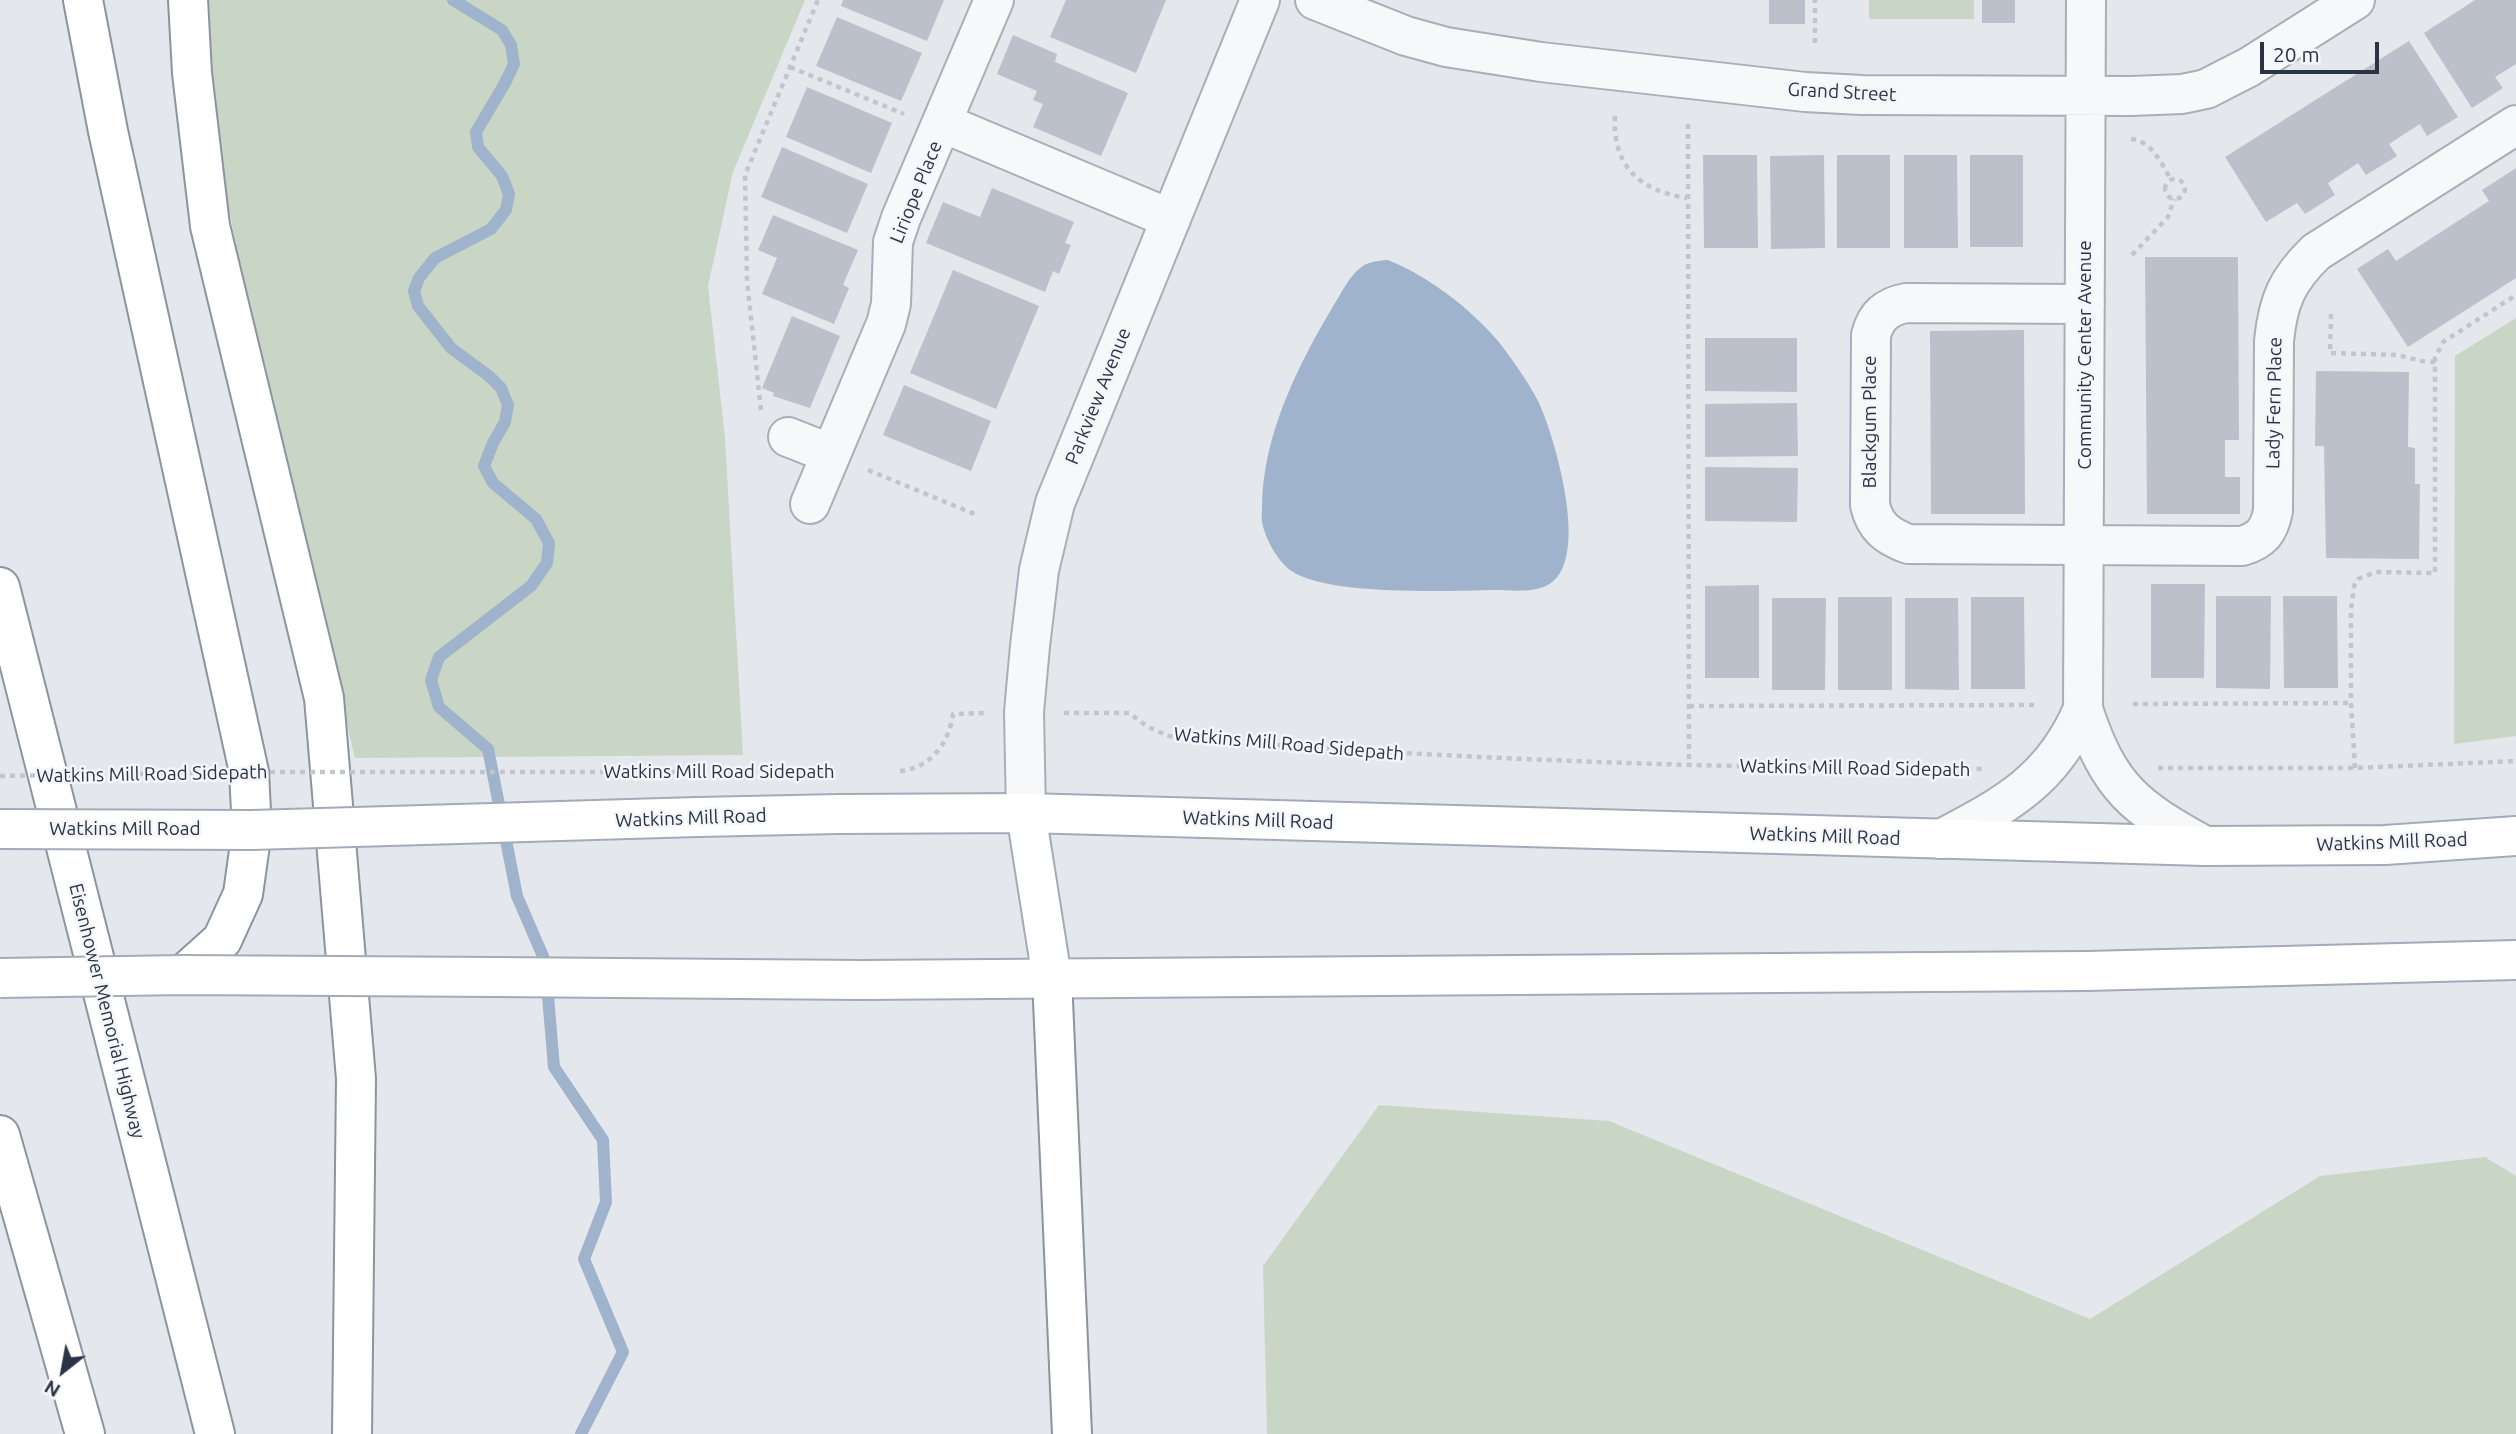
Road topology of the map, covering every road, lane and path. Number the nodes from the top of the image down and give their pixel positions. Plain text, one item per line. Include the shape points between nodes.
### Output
1 (83, 0) edge
2 (188, 0) edge
3 (818, 0) edge
4 (994, 0) edge
5 (1260, 0) edge
6 (1315, 0) edge
7 (1815, 0) edge
8 (2085, 0) edge
9 (2355, 0) edge
10 (1815, 43) dead end
11 (790, 67) junction
12 (2085, 96) junction
13 (1615, 116) dead end
14 (926, 120) junction
15 (1688, 124) dead end
16 (2516, 125) edge
17 (2132, 139) dead end
18 (2171, 180) junction
19 (1687, 198) junction
20 (2174, 199) junction
21 (1171, 219) junction
22 (2132, 255) dead end
23 (2516, 295) edge
24 (2085, 304) junction
25 (2331, 314) dead end
26 (2434, 362) junction
27 (775, 427) joint
28 (831, 454) junction
29 (869, 470) dead end
30 (810, 504) dead end
31 (977, 515) dead end
32 (2085, 544) junction
33 (0, 587) edge
34 (2351, 703) junction
35 (2133, 704) dead end
36 (2038, 705) dead end
37 (1689, 706) junction
38 (2084, 709) junction
39 (1024, 712) junction
40 (2516, 761) edge
41 (1689, 765) junction
42 (2354, 768) junction
43 (1994, 769) dead end
44 (2108, 769) junction
45 (895, 771) dead end
46 (249, 772) junction
47 (846, 772) dead end
48 (0, 776) edge
49 (1026, 813) junction
50 (0, 829) edge
51 (251, 830) junction
52 (2516, 836) edge
53 (1941, 839) junction
54 (2205, 846) junction
55 (2516, 960) edge
56 (183, 975) junction
57 (0, 978) edge
58 (1052, 978) junction
59 (0, 1135) edge
60 (85, 1434) edge
61 (215, 1434) edge
62 (352, 1434) edge
63 (1072, 1434) edge

1 - 46 main road
2 - 62 main road via 191,73 210,226 324,698 356,1079
3 - 11 path
4 - 14 street, Liriope Place
5 - 21 street, Parkview Avenue
6 - 12 street, Grand Street via 1446,47 1541,62 1850,94
7 - 10 path
8 - 12 street, Community Center Avenue
9 - 12 street, Grand Street via 2206,89 2182,94
11 - 14 path
11 - 27 path via 745,175 747,281
12 - 24 street, Community Center Avenue
13 - 19 path via 1616,146 1628,169 1653,190
14 - 21 street
14 - 28 street, Liriope Place via 893,242 886,324
15 - 19 path
16 - 32 street, Lady Fern Place via 2316,252 2284,292 2274,341 2273,512 2264,535 2242,545
17 - 18 path via 2153,150
18 - 20 path via 2165,190
18 - 20 path via 2178,179 2185,186 2183,196
19 - 37 path
20 - 22 path via 2168,217
21 - 39 street, Parkview Avenue via 1055,503 1039,570
23 - 26 path via 2444,342
24 - 32 street, Community Center Avenue
24 - 32 street, Blackgum Place via 1906,303 1882,313 1871,335 1870,505 1883,531 1908,544
25 - 26 path via 2329,353 2397,355
26 - 34 path via 2435,573 2376,572 2358,579 2352,595
27 - 28 street
28 - 30 street, Liriope Place
29 - 31 path
32 - 38 street, Community Center Avenue
33 - 61 main road, Eisenhower Memorial Highway
34 - 35 path
34 - 42 path
36 - 37 path
37 - 41 path
38 - 44 street, Community Center Avenue
38 - 53 street, Community Center Avenue via 2049,767 1998,809
39 - 41 path, Watkins Mill Road Sidepath via 1129,713 1169,736 1191,739
39 - 45 path, Watkins Mill Road Sidepath via 953,714 946,741 927,763
39 - 49 street, Parkview Avenue
40 - 42 path
41 - 43 path, Watkins Mill Road Sidepath
42 - 44 path via 2155,768 2138,757 2123,768
44 - 54 street, Community Center Avenue via 2132,799
46 - 47 path, Watkins Mill Road Sidepath, bridge
46 - 48 path, Watkins Mill Road Sidepath, bridge
46 - 51 main road
49 - 51 main road, Watkins Mill Road, bridge
49 - 53 main road, Watkins Mill Road
49 - 58 main road
50 - 51 main road, Watkins Mill Road, bridge
51 - 56 main road via 243,894 222,940
52 - 54 main road, Watkins Mill Road via 2385,845
53 - 54 main road, Watkins Mill Road
55 - 58 main road via 2087,971
56 - 57 main road, bridge
56 - 58 main road, bridge
58 - 63 main road
59 - 60 main road

